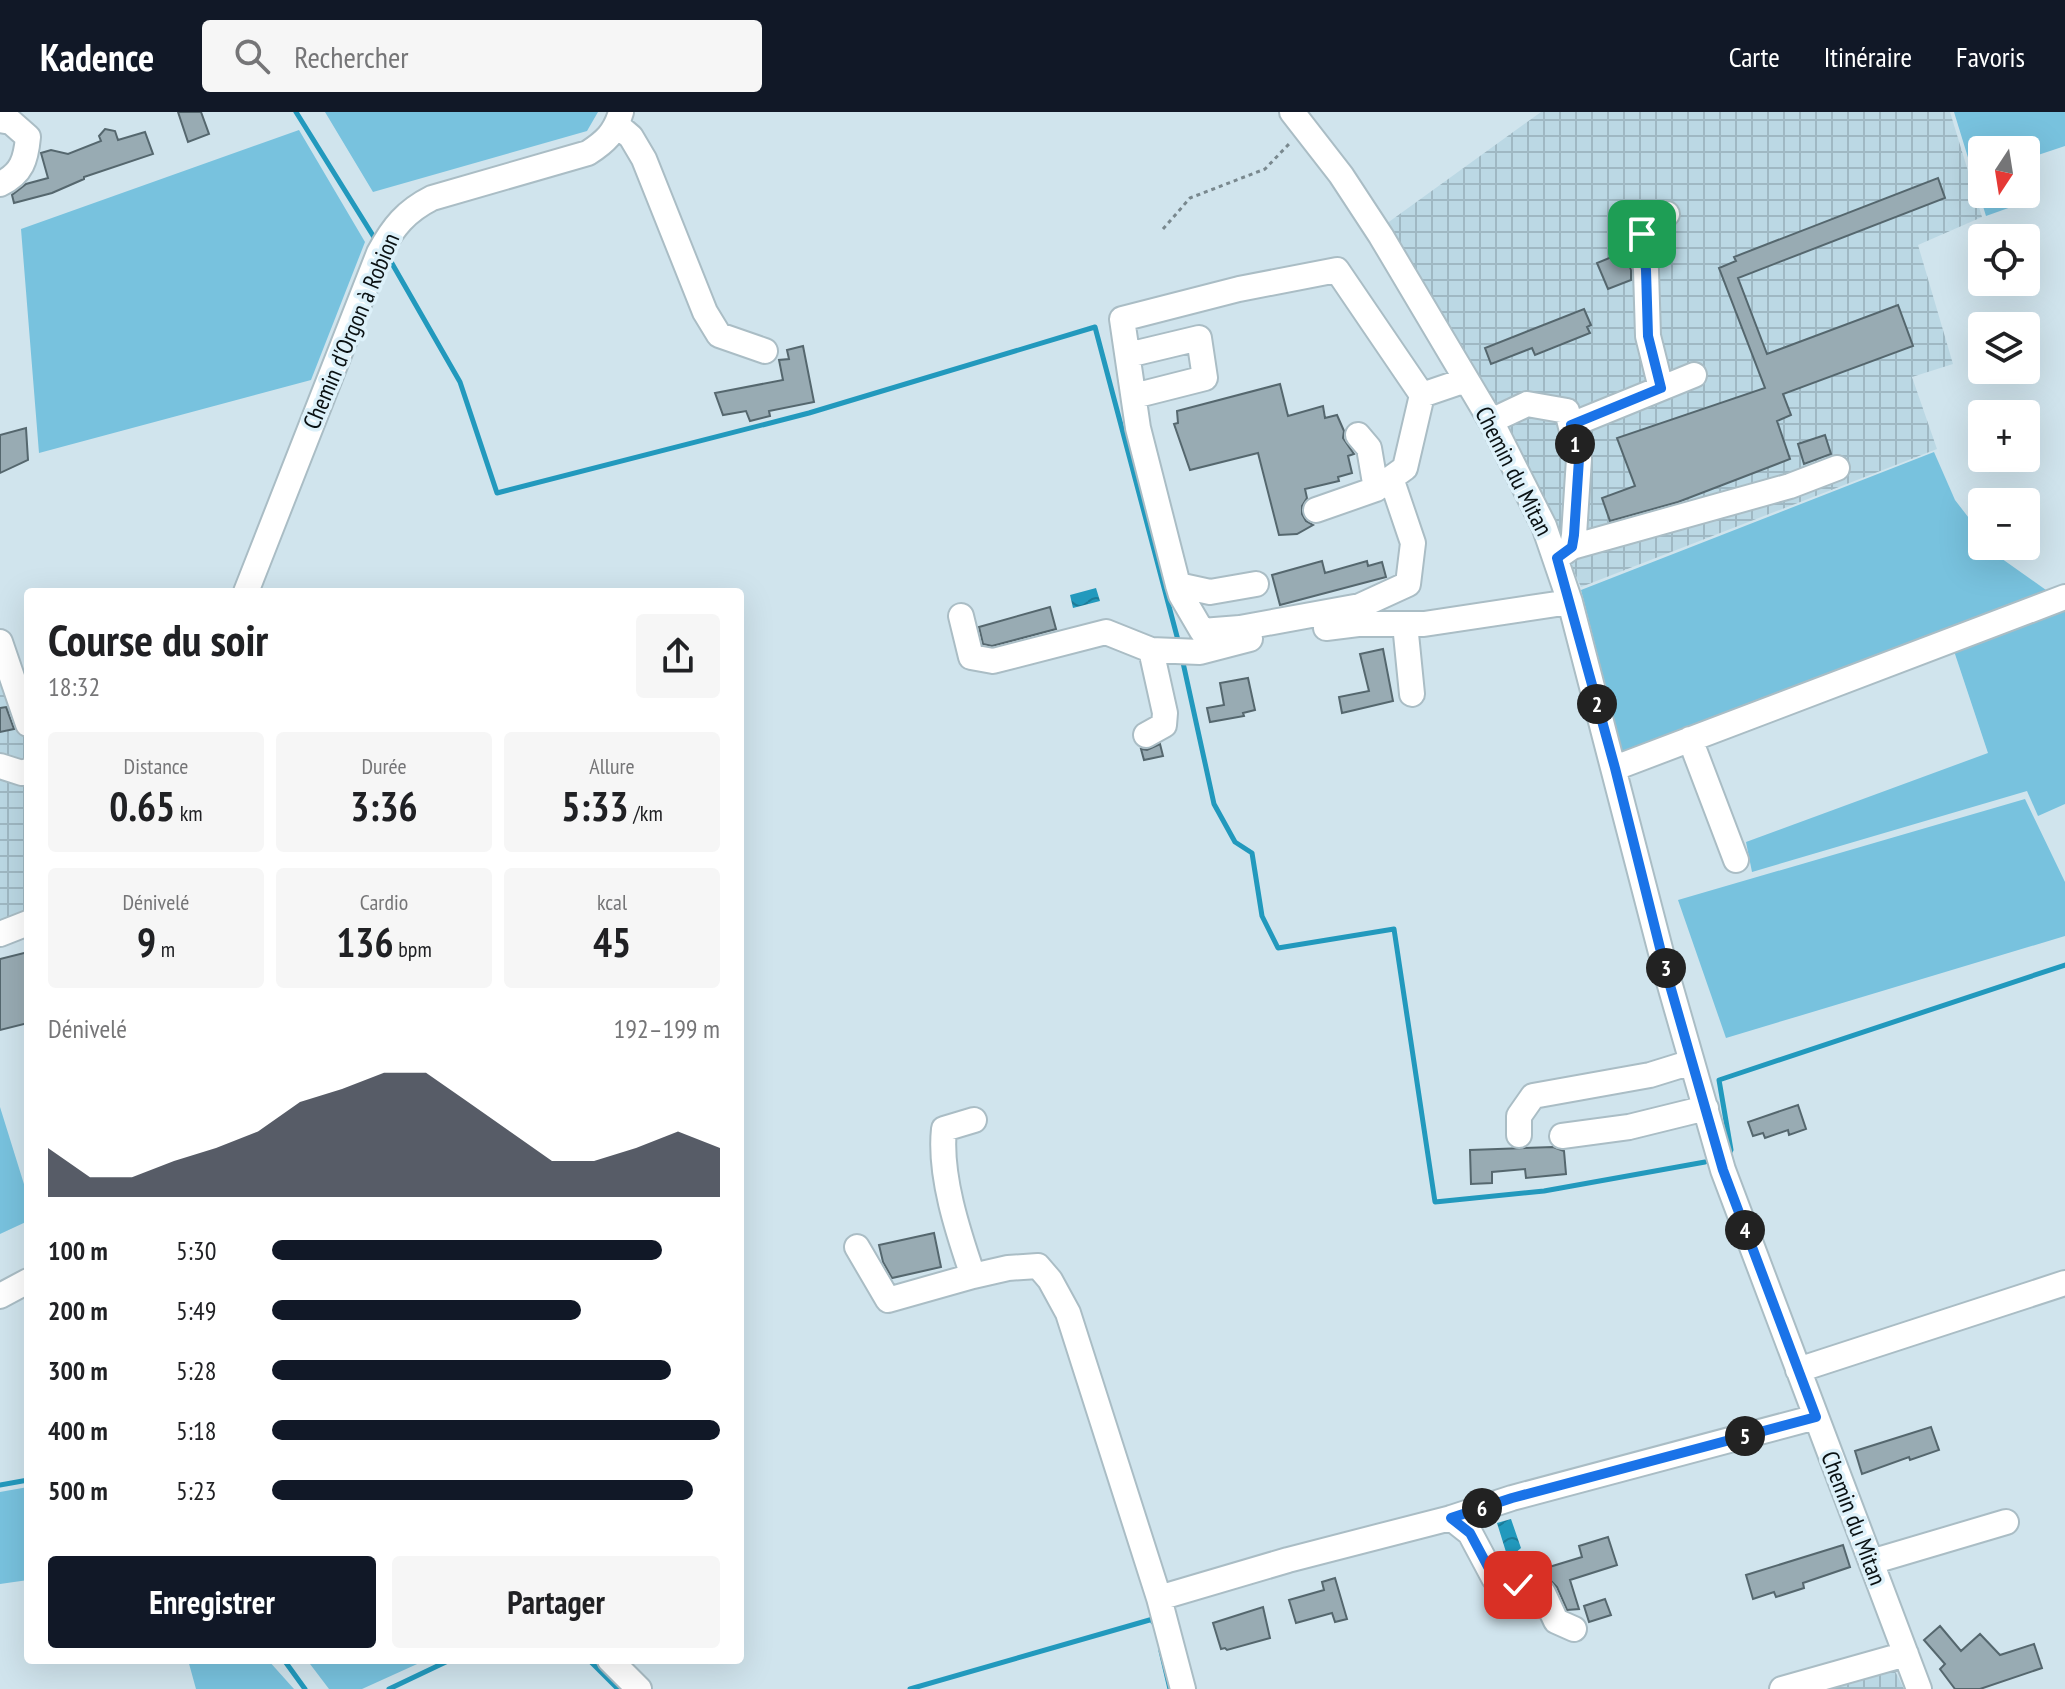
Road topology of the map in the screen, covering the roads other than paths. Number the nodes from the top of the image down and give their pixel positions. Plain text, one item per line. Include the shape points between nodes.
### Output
1 (619, 119) edge
2 (0, 120) edge
3 (1299, 120) edge
4 (0, 184) edge
5 (1667, 214) dead end
6 (765, 351) dead end
7 (1128, 355) junction
8 (1694, 375) dead end
9 (1466, 380) junction
10 (1661, 388) junction
11 (1422, 395) junction
12 (1134, 396) junction
13 (1491, 421) junction
14 (1571, 425) junction
15 (1358, 435) dead end
16 (1837, 468) dead end
17 (1384, 484) junction
18 (1316, 510) dead end
19 (1564, 552) junction
20 (1256, 584) dead end
21 (1178, 585) junction
22 (248, 588) edge
23 (2065, 597) edge
24 (1570, 602) junction
25 (961, 616) dead end
26 (1405, 624) junction
27 (0, 642) edge
28 (1151, 650) junction
29 (1412, 694) dead end
30 (24, 712) edge
31 (1146, 735) dead end
32 (1690, 739) junction
33 (0, 766) edge
34 (1615, 768) junction
35 (24, 772) edge
36 (1736, 860) dead end
37 (1692, 1062) junction
38 (1706, 1108) junction
39 (974, 1120) dead end
40 (1519, 1135) dead end
41 (1562, 1136) dead end
42 (857, 1247) dead end
43 (973, 1276) junction
44 (24, 1283) edge
45 (2065, 1283) edge
46 (0, 1296) edge
47 (1798, 1370) junction
48 (1816, 1417) junction
49 (1451, 1518) junction
50 (2006, 1522) dead end
51 (1871, 1562) junction
52 (1159, 1598) junction
53 (1574, 1629) dead end
54 (1906, 1654) junction
55 (614, 1664) edge
56 (639, 1689) edge
57 (1183, 1689) edge
58 (1782, 1689) edge
59 (1919, 1689) edge

1 - 6 street via 644,159 719,335
1 - 22 street, Chemin d'Orgon à Robion via 606,142 588,153 432,198 393,226
2 - 4 street via 28,137 25,161
3 - 9 street, Chemin du Mitan via 1381,236
5 - 10 street via 1642,234 1648,336
7 - 11 street via 1122,319 1337,270
7 - 12 street
7 - 12 street via 1199,338 1205,378
8 - 10 street
9 - 11 street
9 - 13 street, Chemin du Mitan
10 - 14 street
11 - 17 street via 1405,468
12 - 21 street
13 - 14 street via 1527,404 1567,411
13 - 19 street, Chemin du Mitan
14 - 19 street via 1579,459
15 - 17 street
16 - 19 street
17 - 18 street
17 - 21 street via 1413,543 1408,584 1360,606 1202,631
19 - 24 street, Chemin du Mitan
20 - 21 street via 1210,592
23 - 32 street
24 - 26 street
24 - 34 street, Chemin du Mitan
25 - 28 street via 971,657 993,661 1106,632
26 - 28 street via 1263,636 1232,653
26 - 29 street
27 - 30 street
28 - 31 street via 1165,713 1164,725
32 - 34 street
32 - 36 street
33 - 35 street
34 - 37 street, Chemin du Mitan
37 - 38 street, Chemin du Mitan
37 - 40 street via 1533,1096 1519,1116
38 - 41 street
38 - 47 street, Chemin du Mitan via 1723,1170
39 - 43 street via 944,1129 941,1152
42 - 43 street via 888,1300
43 - 52 street via 1038,1266 1050,1280 1068,1313
44 - 46 street
45 - 47 street
47 - 48 street, Chemin du Mitan
48 - 49 street
48 - 51 street, Chemin du Mitan
49 - 52 street
49 - 53 street via 1470,1533 1494,1578 1543,1593 1556,1621
50 - 51 street
51 - 54 street, Chemin du Mitan
52 - 57 street
54 - 58 street
54 - 59 street, Chemin du Mitan
55 - 56 street

